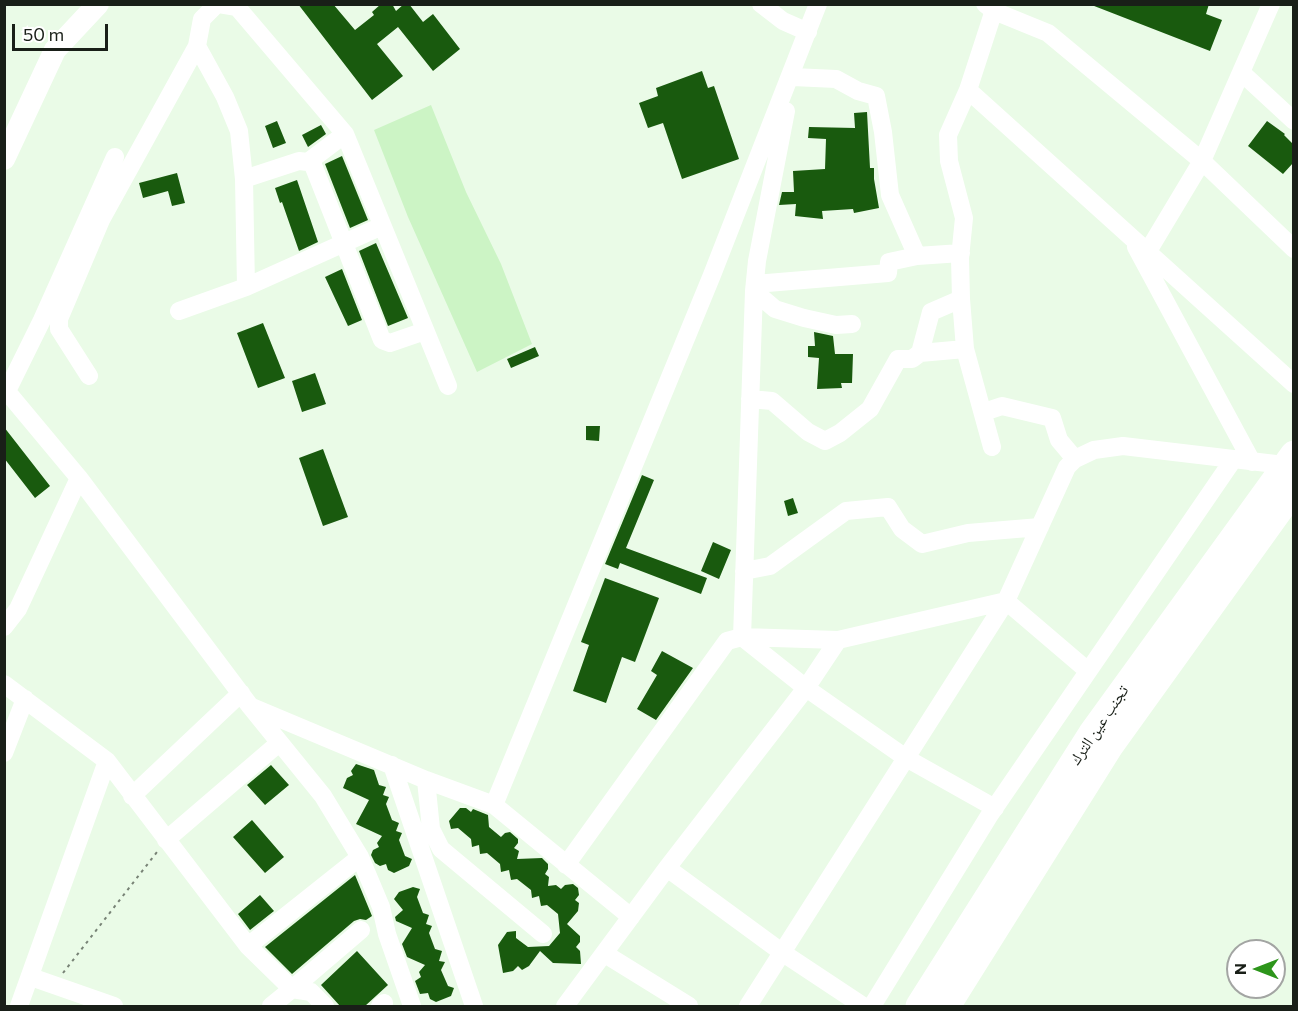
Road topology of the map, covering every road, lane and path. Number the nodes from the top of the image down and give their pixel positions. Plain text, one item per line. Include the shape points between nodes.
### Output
1 (99, 4) edge
2 (218, 4) edge
3 (761, 4) edge
4 (818, 4) edge
5 (1270, 4) edge
6 (992, 7) edge
7 (808, 32) junction
8 (197, 46) junction
9 (794, 70) junction
10 (1242, 73) junction
11 (968, 90) junction
12 (1293, 121) edge
13 (345, 134) junction
14 (115, 157) dead end
15 (4, 159) edge
16 (1202, 161) junction
17 (308, 162) junction
18 (244, 179) junction
19 (382, 226) junction
20 (1130, 235) junction
21 (343, 243) junction
22 (1293, 249) edge
23 (1148, 251) junction
24 (961, 253) junction
25 (917, 256) junction
26 (246, 287) junction
27 (754, 287) junction
28 (961, 299) junction
29 (179, 311) dead end
30 (852, 324) dead end
31 (425, 331) junction
32 (965, 349) junction
33 (920, 353) junction
34 (89, 376) dead end
35 (1293, 384) edge
36 (448, 386) dead end
37 (6, 389) edge
38 (750, 399) junction
39 (984, 412) junction
40 (992, 447) dead end
41 (1075, 459) junction
42 (1288, 459) edge
43 (1233, 460) junction
44 (1252, 462) junction
45 (79, 478) junction
46 (1293, 490) edge
47 (1040, 527) junction
48 (744, 571) junction
49 (1006, 601) junction
50 (4, 627) edge
51 (742, 637) junction
52 (838, 640) junction
53 (1088, 671) junction
54 (4, 684) edge
55 (806, 688) junction
56 (25, 699) junction
57 (245, 700) junction
58 (279, 743) junction
59 (4, 753) edge
60 (906, 758) junction
61 (107, 761) junction
62 (392, 765) junction
63 (426, 780) junction
64 (132, 795) junction
65 (494, 805) junction
66 (995, 808) junction
67 (166, 840) junction
68 (360, 857) junction
69 (566, 864) junction
70 (667, 868) junction
71 (631, 918) junction
72 (362, 930) dead end
73 (543, 934) dead end
74 (248, 946) junction
75 (783, 952) junction
76 (605, 954) junction
77 (31, 977) junction
78 (53, 985) junction
79 (292, 989) junction
80 (19, 1006) edge
81 (114, 1006) edge
82 (271, 1006) edge
83 (325, 1006) edge
84 (412, 1006) edge
85 (474, 1006) edge
86 (565, 1006) edge
87 (689, 1006) edge
88 (748, 1006) edge
89 (863, 1006) edge
90 (872, 1006) edge
91 (919, 1006) edge
92 (947, 1006) edge

1 - 15 main road via 55,50
2 - 8 street via 202,19
2 - 13 street via 237,7
3 - 7 street via 783,21
4 - 7 street
5 - 10 street
6 - 11 street
6 - 16 street via 1048,33
7 - 9 street
8 - 18 street via 239,131
8 - 34 street via 101,220 58,319 59,329
9 - 25 street via 836,79 876,96 891,195
9 - 27 street
9 - 65 street
10 - 12 street
10 - 16 street
11 - 20 street
11 - 24 street via 948,135 949,161 964,218
13 - 17 street
13 - 19 street
14 - 37 street via 42,320
16 - 22 street
16 - 23 street
17 - 18 street via 299,160
17 - 21 street via 313,165
18 - 26 street
19 - 21 street
19 - 31 street
20 - 23 street
20 - 44 street
21 - 26 street
21 - 31 street via 382,340 390,343
23 - 35 street
24 - 25 street
24 - 28 street
25 - 27 street via 889,262 888,273
26 - 29 street
27 - 30 street via 776,309 836,325
27 - 38 street
28 - 32 street
28 - 33 street via 931,312
31 - 36 street
32 - 33 street
32 - 39 street
33 - 38 street via 912,359 898,359 870,409 825,441 808,432 772,401
37 - 45 street
38 - 48 street
39 - 40 street
39 - 41 street via 1002,406 1052,418 1059,440
41 - 43 street via 1094,450 1124,446
41 - 47 street
42 - 44 street
42 - 91 highway, تجنب عين الترك via 1092,733
43 - 44 street
43 - 53 street
45 - 50 street via 18,609
45 - 57 street
46 - 92 highway, تجنب عين الترك via 1110,746
47 - 48 street via 968,533 922,544 902,529 888,507 846,512 770,566
47 - 49 street
48 - 51 street
49 - 52 street
49 - 53 street
49 - 60 street
51 - 52 street
51 - 55 street
51 - 69 street via 727,641
52 - 55 street
53 - 66 street
54 - 56 street
55 - 60 street
55 - 70 street
56 - 59 street
56 - 61 street
57 - 58 street
57 - 62 street
57 - 64 street
58 - 67 street
58 - 68 street via 322,796
60 - 66 street
60 - 75 street
61 - 64 street
61 - 77 street
62 - 63 street
62 - 85 street
63 - 65 street
63 - 73 street via 431,829 441,849
64 - 67 street
65 - 69 street
66 - 90 street
67 - 74 street
67 - 78 path
68 - 74 street
68 - 84 street via 381,907
69 - 71 street
70 - 71 street
70 - 75 street
71 - 76 street
72 - 79 street
74 - 79 street
75 - 88 street
75 - 89 street
76 - 86 street
76 - 87 street
77 - 78 street
77 - 80 street
78 - 81 street
79 - 82 street
79 - 83 street via 311,992

